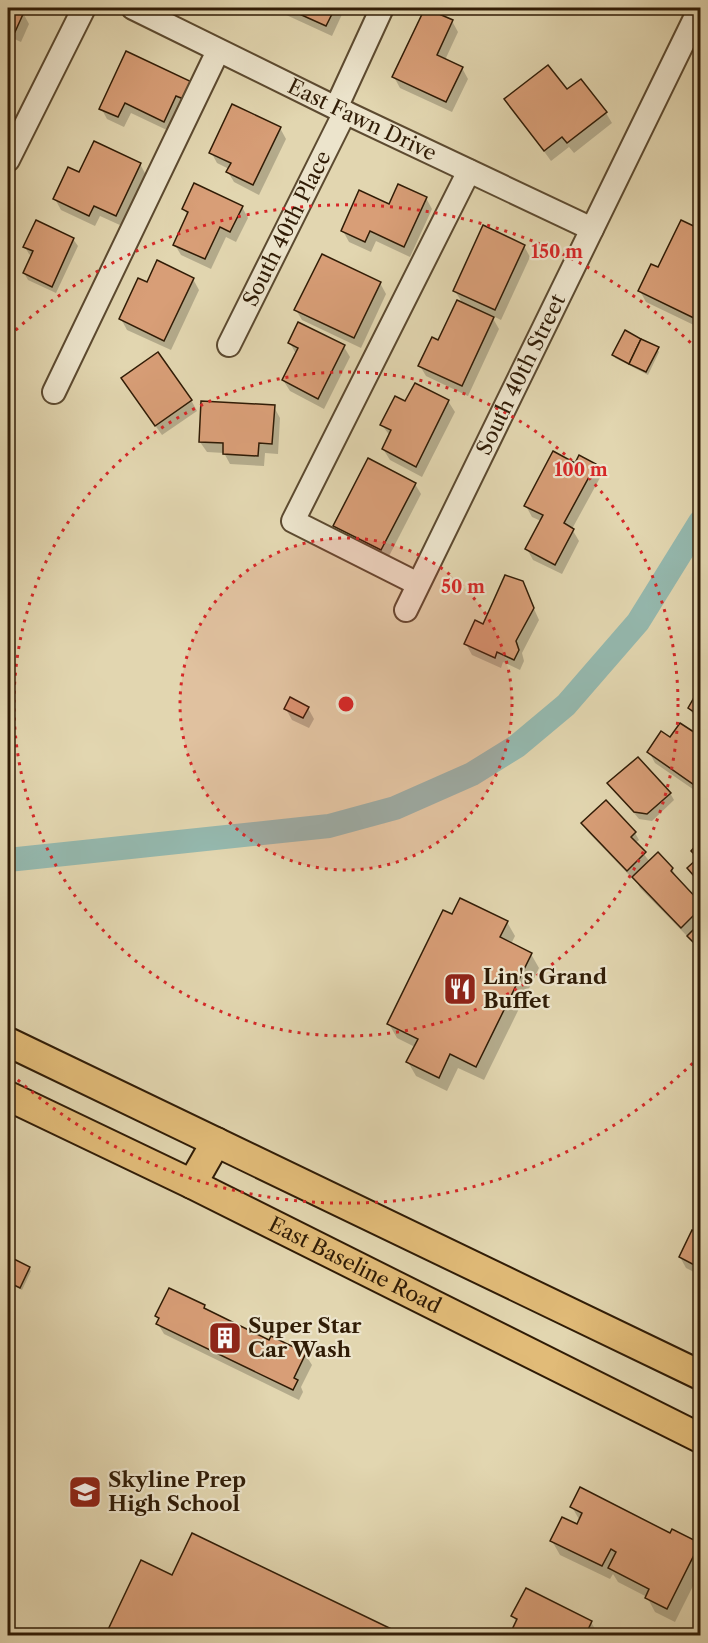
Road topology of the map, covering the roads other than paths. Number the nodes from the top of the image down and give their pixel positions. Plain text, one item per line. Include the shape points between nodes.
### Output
1 (84, 8) edge
2 (134, 8) edge
3 (382, 8) edge
4 (700, 8) edge
5 (218, 51) junction
6 (340, 110) junction
7 (8, 160) edge
8 (469, 171) junction
9 (592, 229) junction
10 (229, 345) dead end
11 (54, 392) dead end
12 (418, 584) junction
13 (406, 610) dead end
14 (8, 1042) edge
15 (8, 1096) edge
16 (216, 1142) junction
17 (192, 1184) junction
18 (700, 1375) edge
19 (700, 1438) edge

1 - 7 street
2 - 5 street, East Fawn Drive
3 - 6 street, South 40th Place
4 - 9 street, South 40th Street
5 - 6 street, East Fawn Drive
5 - 11 street
6 - 8 street, East Fawn Drive
6 - 10 street, South 40th Place
8 - 9 street, East Fawn Drive
8 - 12 street via 292,521
9 - 12 street, South 40th Street
12 - 13 street, South 40th Street
14 - 16 main road
15 - 17 main road, East Baseline Road
16 - 17 main road
16 - 18 main road
17 - 19 main road, East Baseline Road

